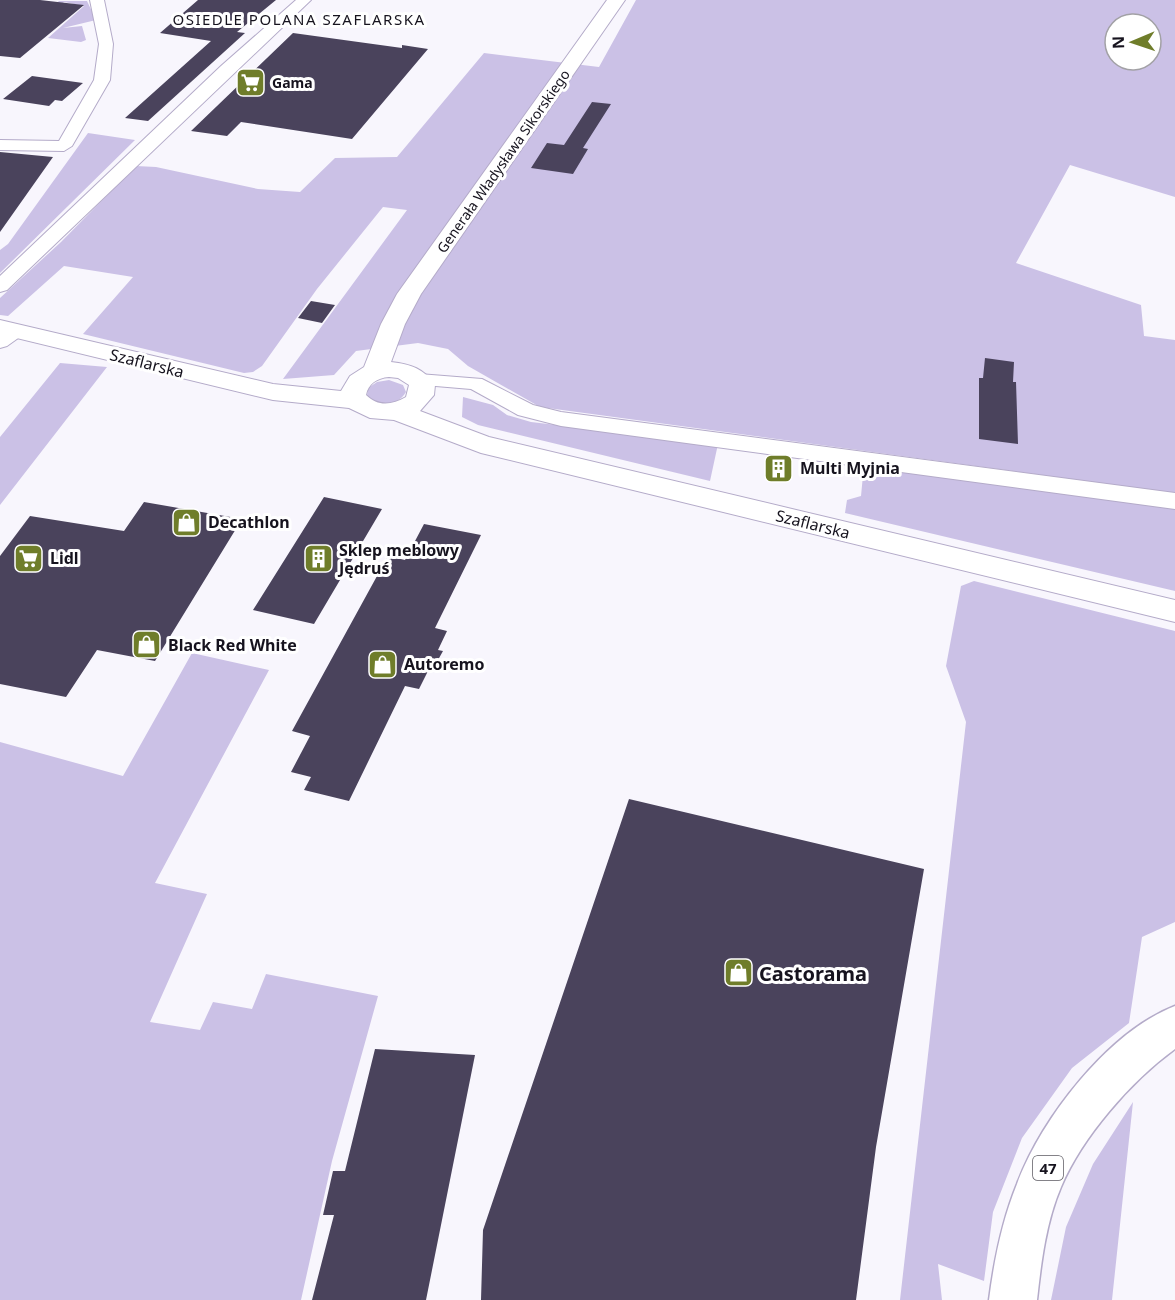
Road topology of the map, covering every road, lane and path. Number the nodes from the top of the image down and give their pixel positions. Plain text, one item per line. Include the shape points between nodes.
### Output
1 (97, 0) edge
2 (304, 0) edge
3 (616, 0) edge
4 (0, 145) edge
5 (0, 286) edge
6 (6, 333) edge
7 (393, 386) junction
8 (396, 411) junction
9 (452, 434) junction
10 (1175, 501) edge
11 (1175, 611) edge
12 (1175, 1025) edge
13 (1013, 1300) edge

1 - 4 street via 106,44 102,80 64,146
2 - 5 street
3 - 7 street, Generała Władysława Sikorskiego via 410,294 393,324
6 - 7 street, Szaflarska via 273,392 294,394
7 - 8 street via 414,404
7 - 8 street, Szaflarska via 369,410
7 - 9 street, Szaflarska
7 - 10 street, Szaflarska via 498,395 526,410 561,419
8 - 9 street, Szaflarska
9 - 11 street, Szaflarska
12 - 13 main road, 47 via 1130,1059 1100,1089 1064,1140 1040,1182

